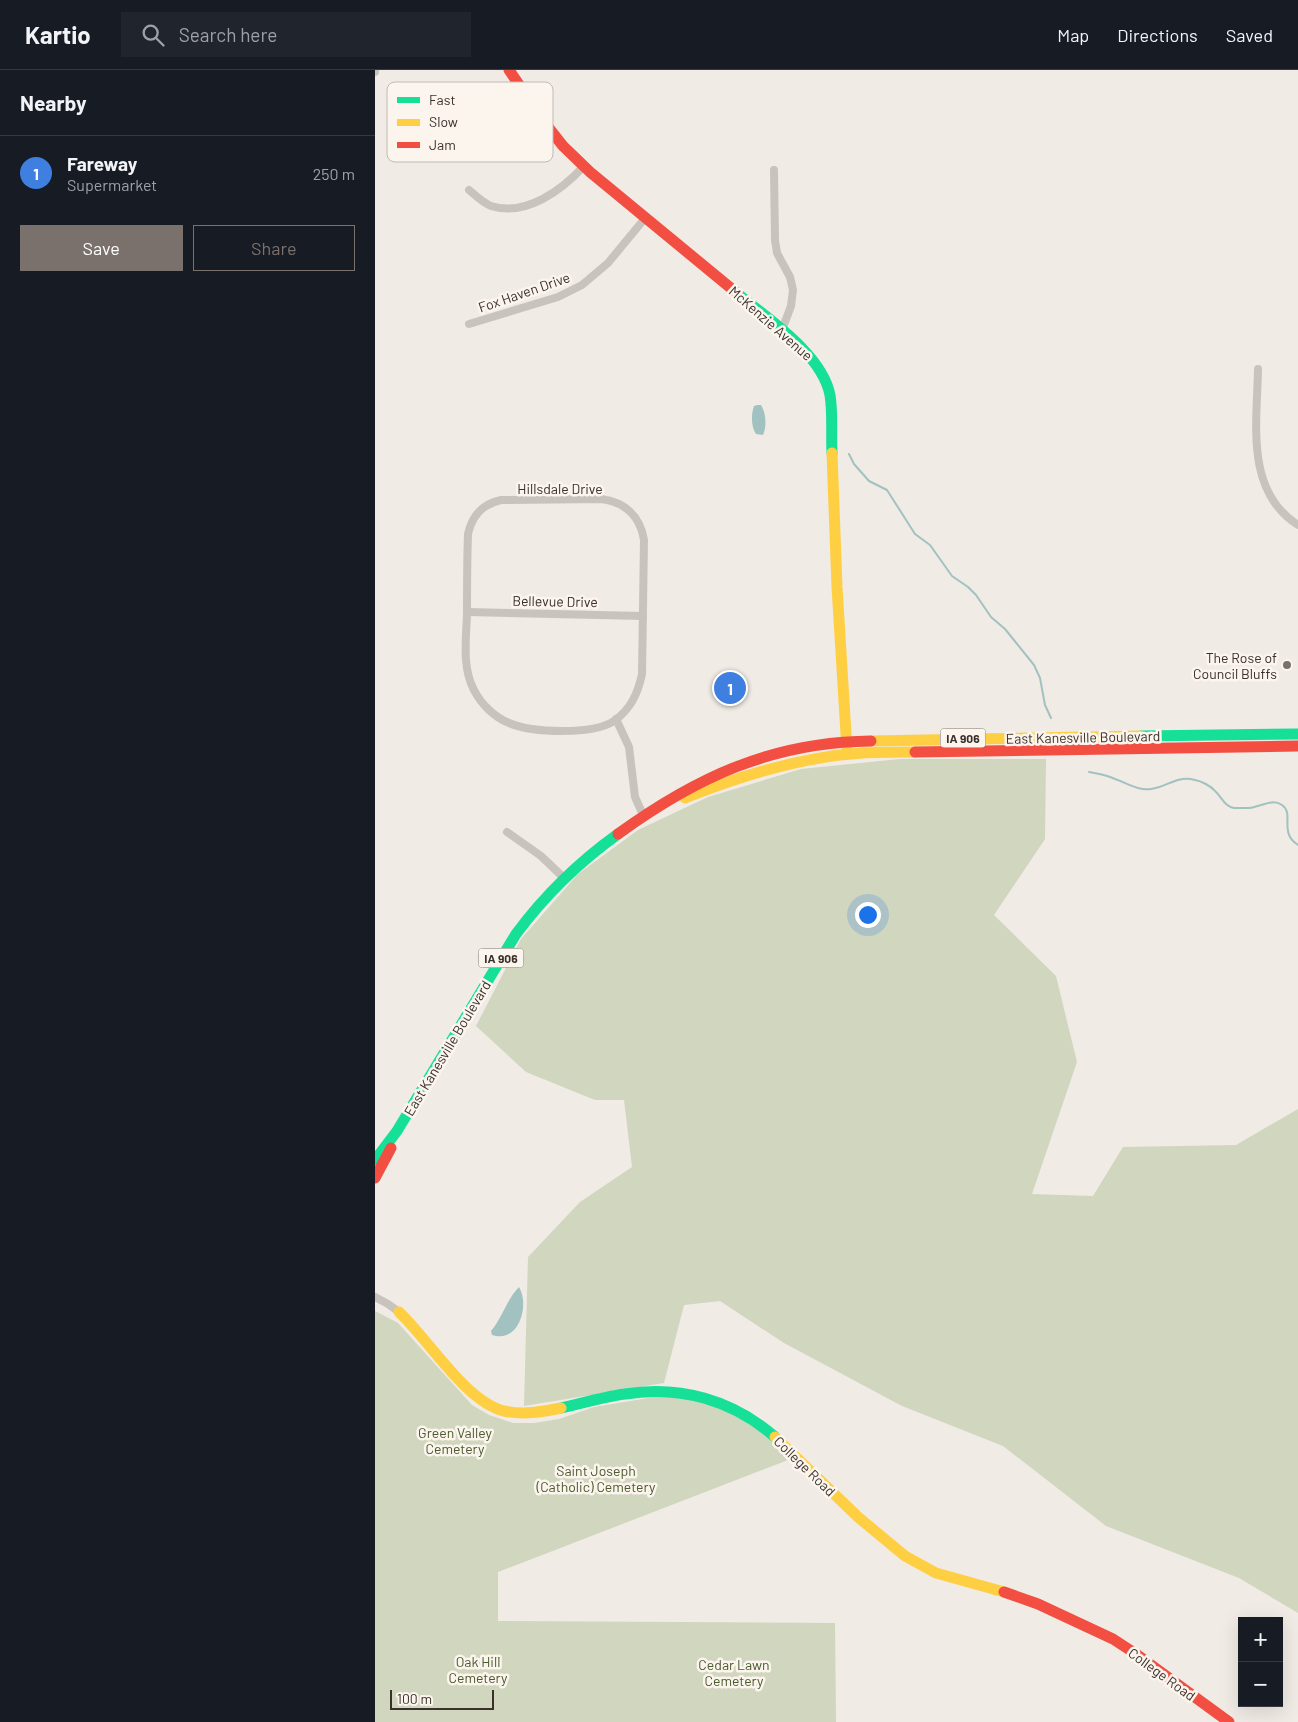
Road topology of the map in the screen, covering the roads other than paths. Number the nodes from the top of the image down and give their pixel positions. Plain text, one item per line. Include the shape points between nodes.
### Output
1 (509, 70) edge
2 (517, 82) edge
3 (553, 133) edge
4 (584, 166) junction
5 (774, 170) dead end
6 (469, 190) dead end
7 (646, 218) junction
8 (469, 324) dead end
9 (782, 330) junction
10 (1258, 369) dead end
11 (1298, 525) edge
12 (467, 612) junction
13 (643, 616) junction
14 (616, 720) junction
15 (1298, 734) edge
16 (847, 741) junction
17 (1298, 746) edge
18 (848, 754) junction
19 (644, 817) junction
20 (507, 832) dead end
21 (563, 878) junction
22 (397, 1131) junction
23 (375, 1160) edge
24 (375, 1178) edge
25 (375, 1297) edge
26 (399, 1312) joint
27 (1229, 1722) edge

1 - 2 main road, McKenzie Avenue
3 - 4 main road, McKenzie Avenue
4 - 6 street via 550,195 525,206 491,206
4 - 7 main road, McKenzie Avenue
5 - 9 street via 775,245 793,290
7 - 8 street, Fox Haven Drive via 608,263 582,285 558,297
7 - 9 main road, McKenzie Avenue
9 - 16 main road, McKenzie Avenue via 814,360 825,378 830,396
10 - 11 street via 1260,470 1273,502
12 - 13 street, Bellevue Drive
12 - 13 street, Hillsdale Drive via 468,534 473,519 482,508 501,500 601,499 627,508 643,531
12 - 14 street, Hillsdale Drive via 469,675 483,704 501,720 529,729 589,730
13 - 14 street, Hillsdale Drive via 642,674 638,691 631,705
14 - 19 street via 629,747 635,797
15 - 16 main road, East Kanesville Boulevard / IA 906
16 - 18 main road, McKenzie Avenue
16 - 19 main road, East Kanesville Boulevard / IA 906 via 755,760 695,785
17 - 18 main road, East Kanesville Boulevard / IA 906
18 - 19 main road, East Kanesville Boulevard / IA 906 via 768,769 693,795
19 - 21 main road, East Kanesville Boulevard / IA 906 via 601,846
20 - 21 street via 541,856
21 - 22 main road, East Kanesville Boulevard / IA 906 via 516,934
22 - 23 main road, East Kanesville Boulevard / IA 906
22 - 24 main road, East Kanesville Boulevard / IA 906
25 - 26 street, College Road
26 - 27 main road, College Road via 471,1392 498,1409 533,1414 614,1395 664,1391 702,1396 741,1412 767,1429 844,1504 905,1557 935,1572 1011,1593 1100,1632 1129,1649

